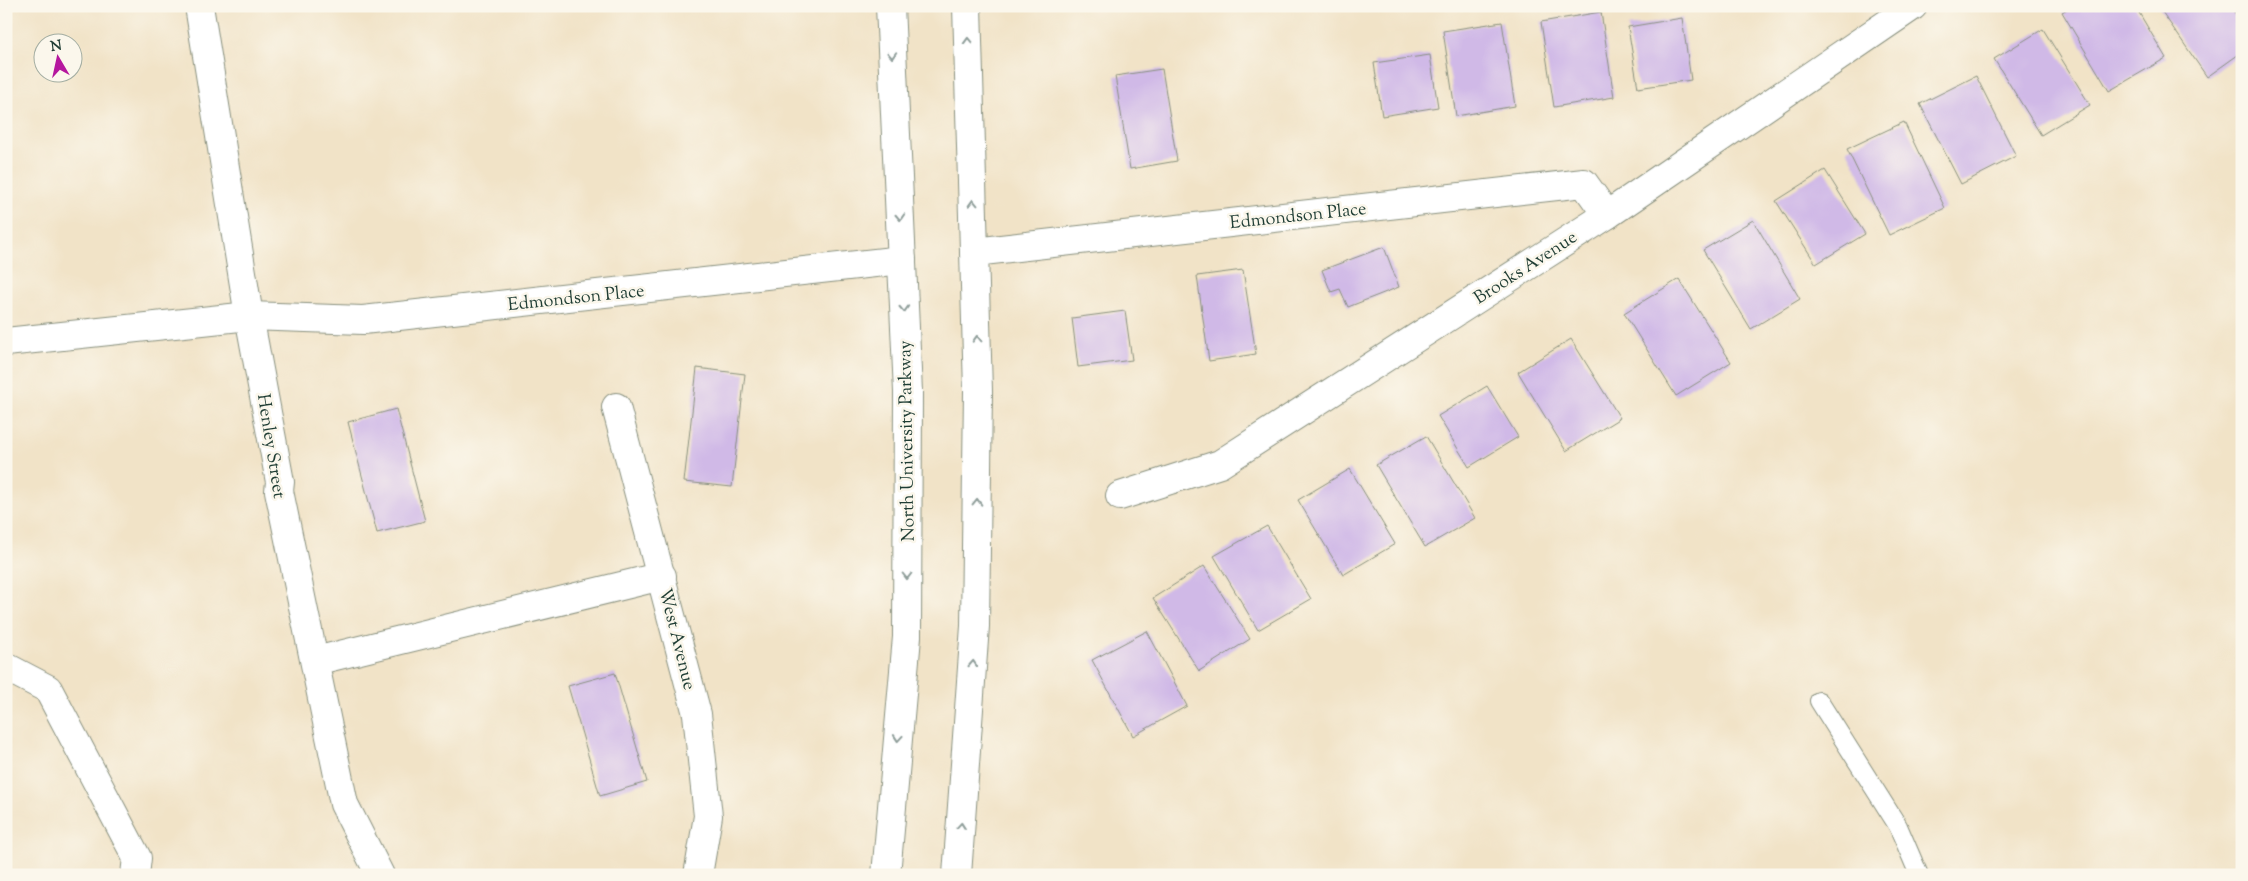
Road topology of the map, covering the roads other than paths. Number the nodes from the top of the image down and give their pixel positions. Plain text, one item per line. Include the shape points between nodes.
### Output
1 (199, 6) edge
2 (890, 6) edge
3 (967, 6) edge
4 (1914, 6) edge
5 (1607, 214) junction
6 (974, 252) junction
7 (902, 260) junction
8 (249, 316) junction
9 (6, 342) edge
10 (616, 407) dead end
11 (1120, 496) dead end
12 (662, 576) junction
13 (315, 661) junction
14 (6, 667) edge
15 (1819, 701) dead end
16 (135, 875) edge
17 (380, 875) edge
18 (698, 875) edge
19 (886, 875) edge
20 (957, 875) edge
21 (1919, 875) edge

1 - 8 street, Henley Street
2 -> 7 street, North University Parkway
6 -> 3 street
4 - 5 street, Brooks Avenue
5 - 6 street, Edmondson Place via 1584,183
5 - 11 street, Brooks Avenue via 1220,464
20 -> 6 street via 975,626 978,391
7 - 8 street, Edmondson Place via 363,320
7 -> 19 street, North University Parkway via 908,392 907,637
8 - 9 street, Edmondson Place
8 - 13 street, Henley Street via 280,482 278,491
10 - 12 street, West Avenue
12 - 13 street
12 - 18 street, West Avenue via 697,714 708,816
13 - 17 street, Henley Street via 344,804
14 - 16 street via 48,688 137,858
15 - 21 lane via 1898,826

